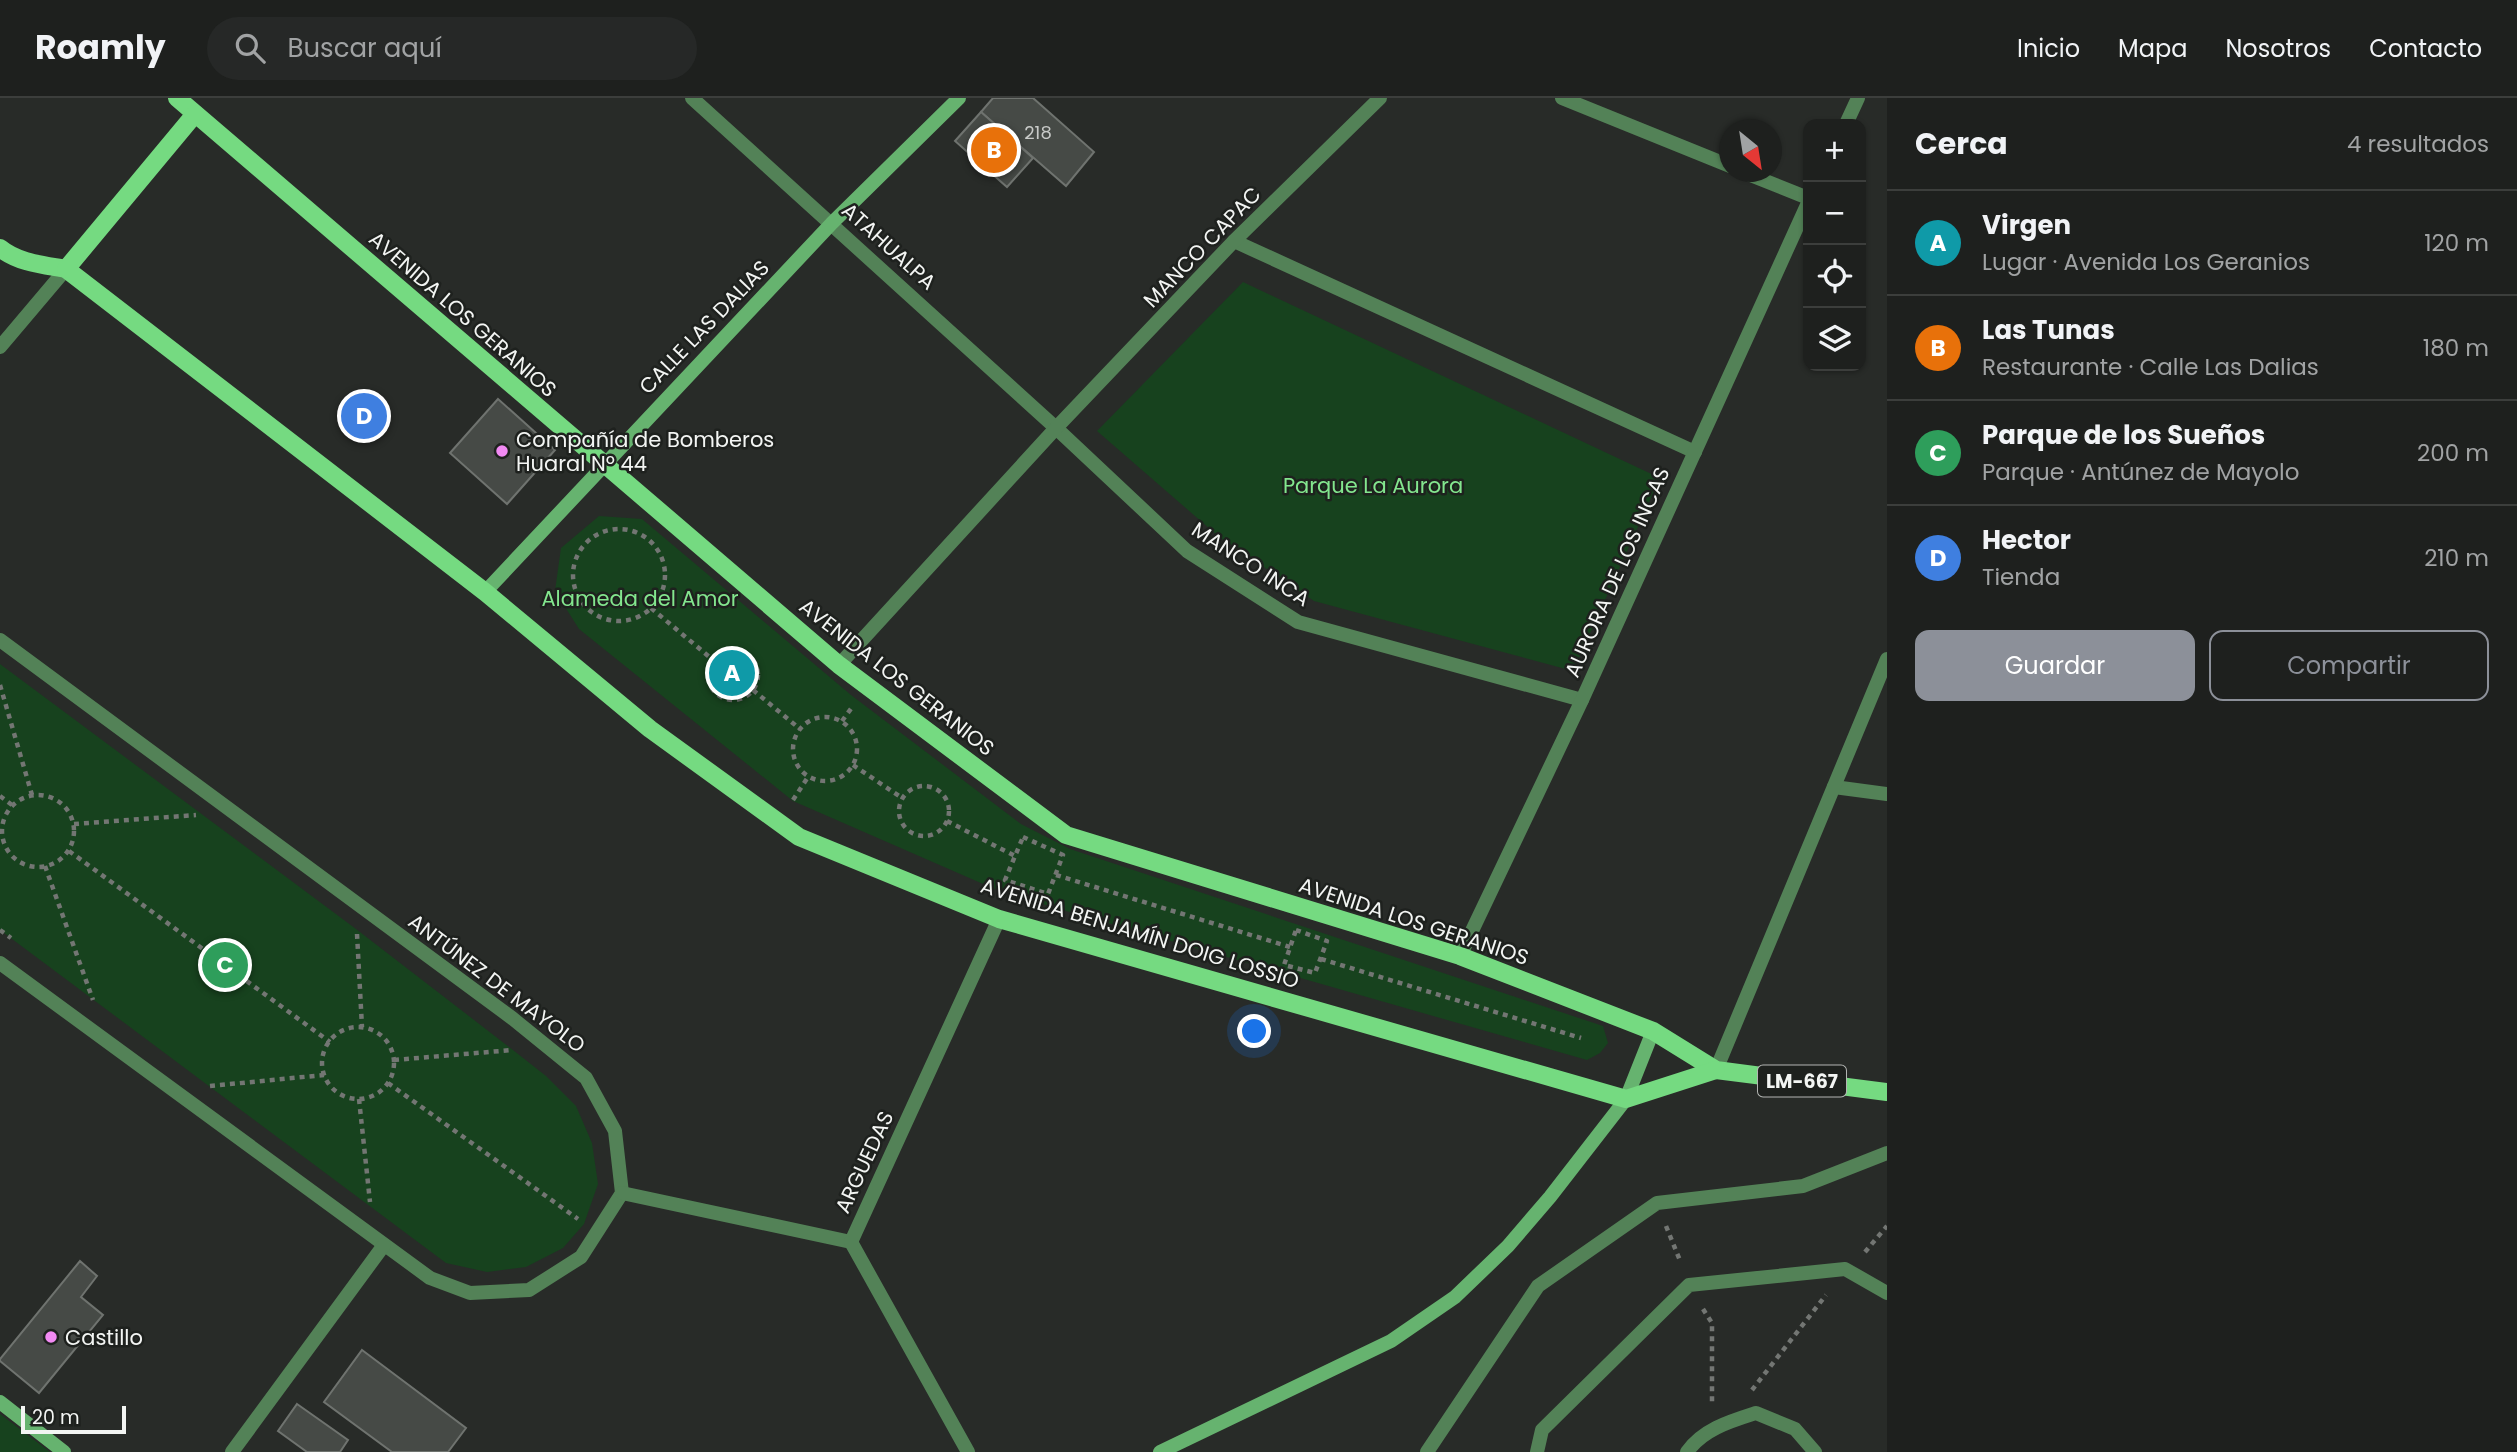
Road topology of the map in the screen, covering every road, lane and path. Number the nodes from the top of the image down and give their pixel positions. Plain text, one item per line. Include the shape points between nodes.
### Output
1 (177, 98) edge
2 (692, 98) edge
3 (959, 98) edge
4 (1380, 98) edge
5 (1562, 98) edge
6 (1858, 98) edge
7 (195, 114) junction
8 (1848, 119) edge
9 (1719, 162) edge
10 (1766, 182) edge
11 (1803, 198) edge
12 (1803, 211) edge
13 (832, 223) junction
14 (1234, 241) junction
15 (0, 248) edge
16 (66, 269) junction
17 (0, 347) edge
18 (1056, 428) junction
19 (1695, 452) junction
20 (603, 464) junction
21 (485, 592) junction
22 (652, 608) junction
23 (0, 640) edge
24 (1887, 659) edge
25 (713, 660) junction
26 (839, 665) junction
27 (0, 685) edge
28 (753, 690) junction
29 (858, 699) dead end
30 (1583, 700) junction
31 (842, 721) junction
32 (800, 729) junction
33 (853, 765) junction
34 (808, 777) junction
35 (1834, 787) junction
36 (1887, 793) edge
37 (32, 795) junction
38 (0, 796) edge
39 (902, 798) junction
40 (793, 801) dead end
41 (12, 805) junction
42 (201, 815) dead end
43 (947, 821) junction
44 (74, 824) junction
45 (1, 828) edge
46 (69, 850) junction
47 (1015, 856) junction
48 (45, 866) junction
49 (1056, 875) junction
50 (999, 919) junction
51 (356, 929) dead end
52 (0, 930) edge
53 (21, 946) dead end
54 (1290, 947) junction
55 (1460, 956) junction
56 (1321, 959) junction
57 (0, 963) edge
58 (83, 992) dead end
59 (93, 1000) junction
60 (104, 1007) dead end
61 (362, 1027) junction
62 (1653, 1031) junction
63 (1581, 1038) dead end
64 (330, 1042) junction
65 (522, 1056) dead end
66 (394, 1060) junction
67 (1716, 1070) junction
68 (324, 1075) junction
69 (388, 1083) junction
70 (1887, 1092) edge
71 (220, 1094) dead end
72 (359, 1099) junction
73 (1626, 1099) junction
74 (1887, 1153) edge
75 (622, 1193) junction
76 (359, 1199) dead end
77 (584, 1224) dead end
78 (1887, 1226) edge
79 (851, 1242) junction
80 (384, 1245) junction
81 (1846, 1269) junction
82 (1887, 1293) edge
83 (0, 1402) edge
84 (1725, 1423) junction
85 (64, 1452) edge
86 (232, 1452) edge
87 (968, 1452) edge
88 (1160, 1452) edge
89 (1427, 1452) edge
90 (1537, 1452) edge
91 (1687, 1452) edge
92 (1815, 1452) edge

1 - 7 main road, AVENIDA LOS GERANIOS
2 - 13 street, ATAHUALPA
3 - 13 street, CALLE LAS DALIAS
4 - 14 street, MANCO CAPAC
5 - 9 street
6 - 8 street
7 - 16 main road
7 - 20 main road, AVENIDA LOS GERANIOS
10 - 11 street
12 - 19 street, AURORA DE LOS INCAS
13 - 18 street, ATAHUALPA
13 - 20 street, CALLE LAS DALIAS
14 - 18 street, MANCO CAPAC
14 - 19 street
15 - 16 main road, AVENIDA BENJAMÍN DOIG LOSSIO via 31,262
16 - 17 street
16 - 21 main road, AVENIDA BENJAMÍN DOIG LOSSIO
18 - 26 street, MANCO CAPAC
18 - 30 street, MANCO INCA via 1187,551 1298,622
19 - 30 street, AURORA DE LOS INCAS
20 - 21 street, CALLE LAS DALIAS
20 - 26 main road, AVENIDA LOS GERANIOS
21 - 50 main road, AVENIDA BENJAMÍN DOIG LOSSIO via 650,729 799,837
22 - 22 path via 625,622 595,616 584,607 574,587 573,565 589,540 601,532 629,530 654,544 663,563 665,584
22 - 25 path
23 - 75 street, ANTÚNEZ DE MAYOLO via 512,1018 586,1078 615,1131
24 - 35 street
25 - 28 path via 735,650 750,657 757,670
25 - 28 path via 709,683 719,696 734,700
26 - 55 main road, AVENIDA LOS GERANIOS via 1066,835
27 - 37 path
28 - 32 path
29 - 31 path
30 - 55 street, AURORA DE LOS INCAS
31 - 32 path via 822,716
31 - 33 path via 856,738
32 - 34 path via 792,754
33 - 34 path via 833,780
33 - 39 path
34 - 40 path
35 - 36 street
35 - 67 street
37 - 41 path
37 - 44 path via 55,798
38 - 41 path
39 - 43 path via 920,786 936,789 947,801
39 - 43 path via 899,816 915,834 932,835
41 - 45 path
42 - 44 path
43 - 47 path
44 - 46 path
45 - 48 path via 14,858 34,867
46 - 48 path
46 - 64 path
47 - 49 path via 1023,837 1063,855
47 - 49 path via 1005,880 1048,894
48 - 59 path
49 - 54 path
50 - 73 main road, AVENIDA BENJAMÍN DOIG LOSSIO
50 - 79 street, ARGUEDAS
51 - 61 path
52 - 53 path
54 - 56 path via 1284,965 1315,973
54 - 56 path via 1296,930 1327,941
55 - 62 main road, AVENIDA LOS GERANIOS
56 - 63 path
57 - 80 street
58 - 59 path
59 - 60 path
61 - 64 path
61 - 66 path via 384,1038
62 - 67 main road, AVENIDA LOS GERANIOS
62 - 73 street
64 - 68 path via 324,1052
65 - 66 path via 513,1050
66 - 69 path
67 - 70 main road, AVENIDA LOS GERANIOS / LM-667
67 - 73 main road, AVENIDA LOS GERANIOS / LM-667
68 - 71 path via 209,1086
68 - 72 path via 338,1092
69 - 72 path via 370,1097
69 - 77 path
72 - 76 path via 370,1207
73 - 88 street via 1508,1246 1455,1297 1391,1341
74 - 89 street via 1803,1186 1657,1203 1538,1286
75 - 79 street
75 - 80 street via 581,1257 529,1290 470,1293 430,1278
78 - 81 path
79 - 87 street, ARGUEDAS
80 - 86 street
81 - 82 street
81 - 84 path
81 - 90 street via 1689,1285 1542,1430
83 - 85 street
84 - 91 street via 1696,1440
84 - 92 street via 1756,1413 1796,1429

